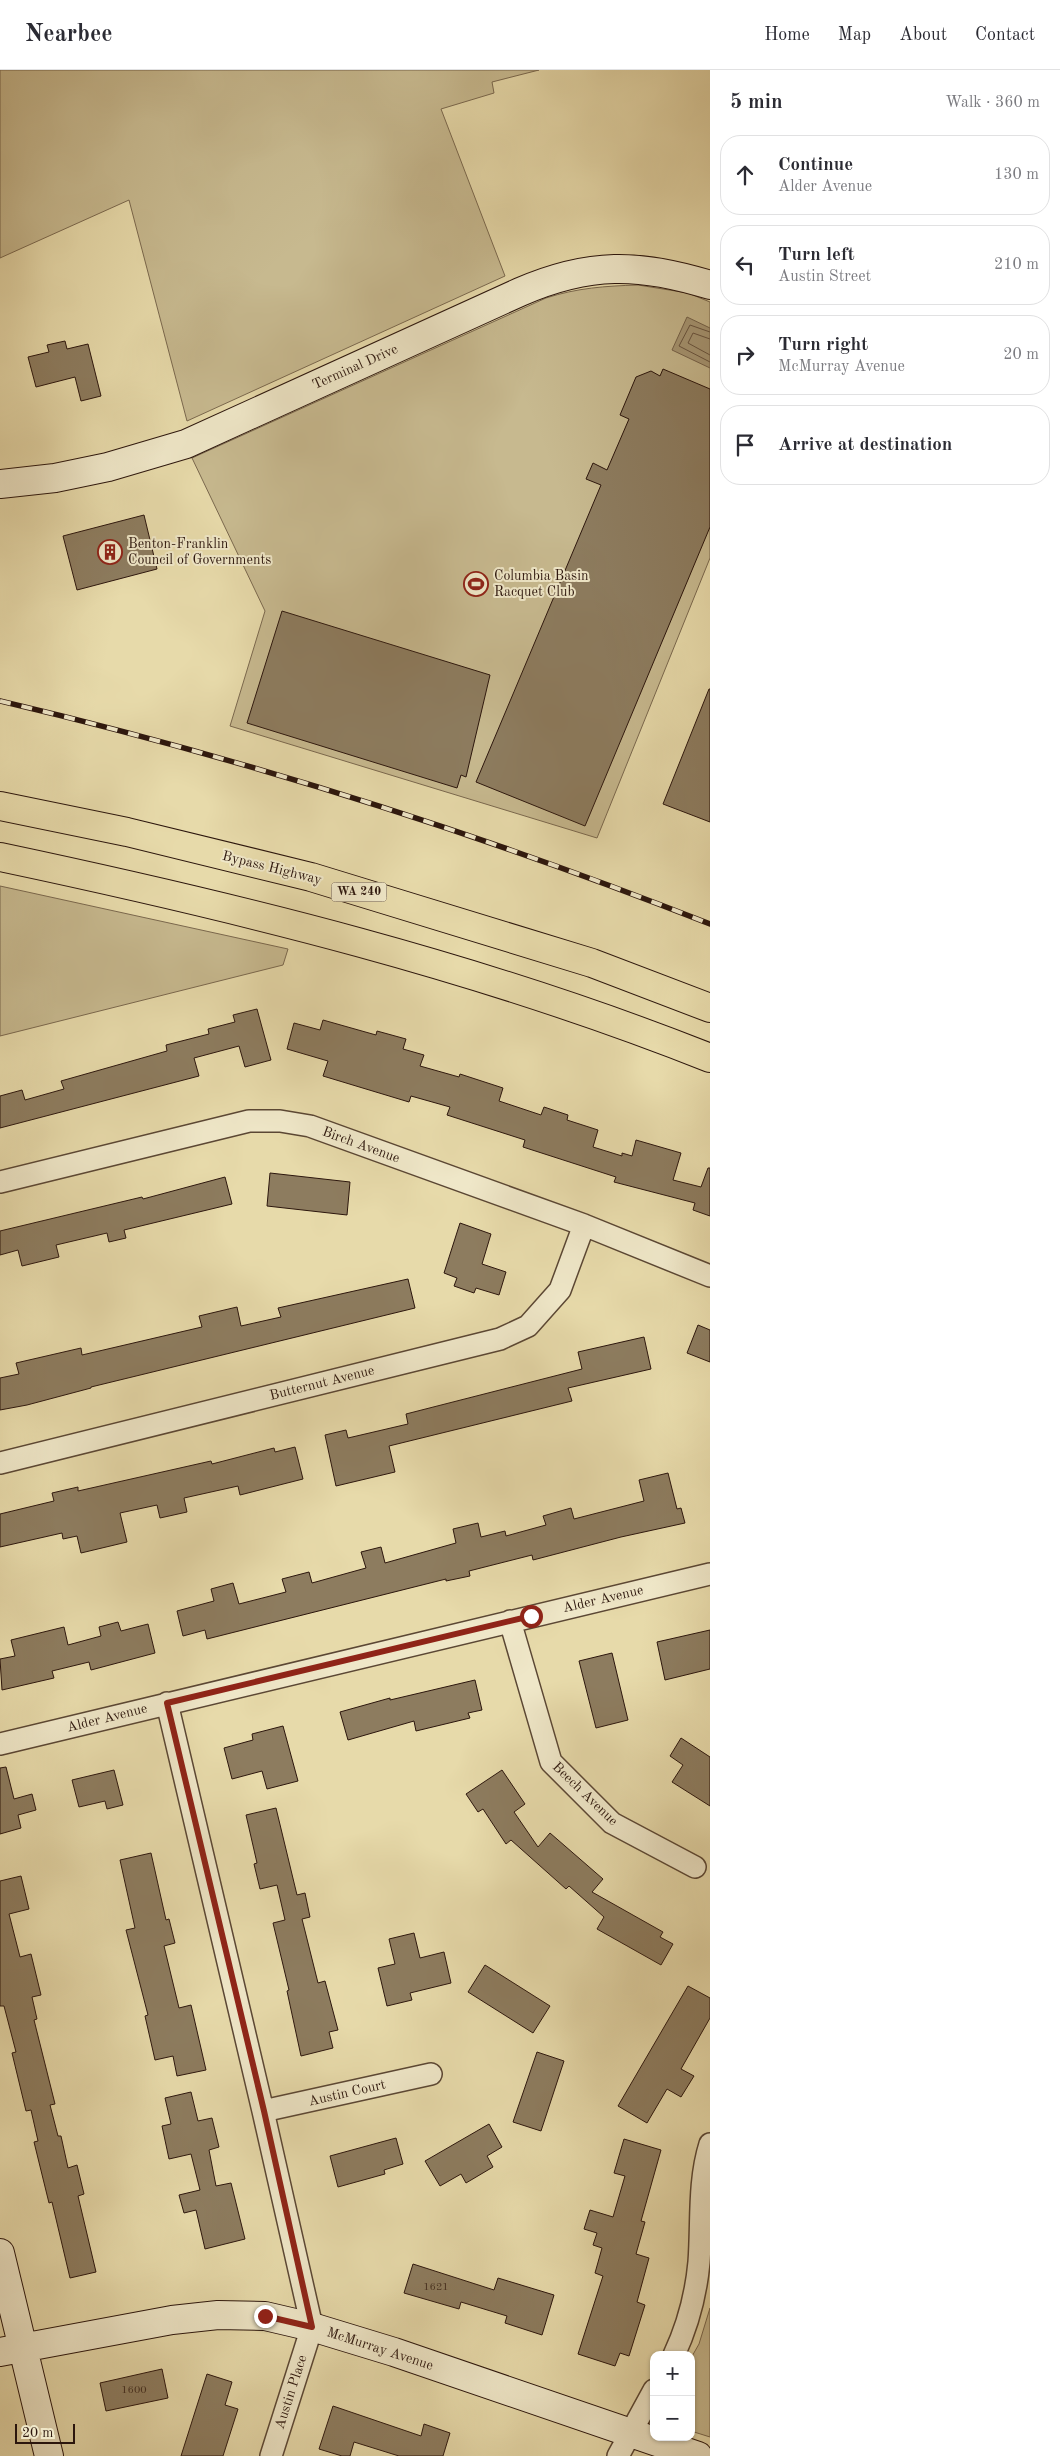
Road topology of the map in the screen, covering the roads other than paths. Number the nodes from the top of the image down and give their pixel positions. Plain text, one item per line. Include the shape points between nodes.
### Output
1 (710, 285) edge
2 (0, 484) edge
3 (0, 806) edge
4 (0, 857) edge
5 (710, 1008) edge
6 (710, 1058) edge
7 (0, 1182) edge
8 (584, 1225) junction
9 (710, 1276) edge
10 (0, 1463) edge
11 (710, 1574) edge
12 (510, 1621) junction
13 (167, 1703) junction
14 (0, 1744) edge
15 (695, 1867) dead end
16 (431, 2074) dead end
17 (264, 2111) junction
18 (710, 2144) edge
19 (0, 2253) edge
20 (312, 2327) junction
21 (11, 2350) edge
22 (676, 2351) edge
23 (651, 2396) edge
24 (632, 2432) junction
25 (49, 2456) edge
26 (271, 2456) edge
27 (618, 2456) edge
28 (698, 2456) edge

1 - 2 street, Terminal Drive via 671,273 628,268 586,270 563,276 520,292 186,444 108,467 55,478
3 - 5 highway, Bypass Highway / WA 240 via 127,832 311,877 592,963
4 - 6 highway via 258,914 390,951 630,1026
7 - 8 street, Birch Avenue via 249,1121 280,1121 310,1126
8 - 9 street, Birch Avenue
8 - 10 street, Butternut Avenue via 560,1290 528,1326 500,1339
11 - 12 street, Alder Avenue
12 - 13 street, Alder Avenue
12 - 15 street, Beech Avenue via 551,1762 612,1823
13 - 14 street, Alder Avenue
13 - 17 street
16 - 17 street, Austin Court
17 - 20 street
18 - 22 street via 703,2177 694,2301
19 - 21 street
20 - 21 street, McMurray Avenue via 265,2316 218,2315 172,2320
20 - 24 street, McMurray Avenue
20 - 26 street, Austin Place
21 - 25 street
23 - 24 street
24 - 27 street
24 - 28 street, McMurray Avenue

